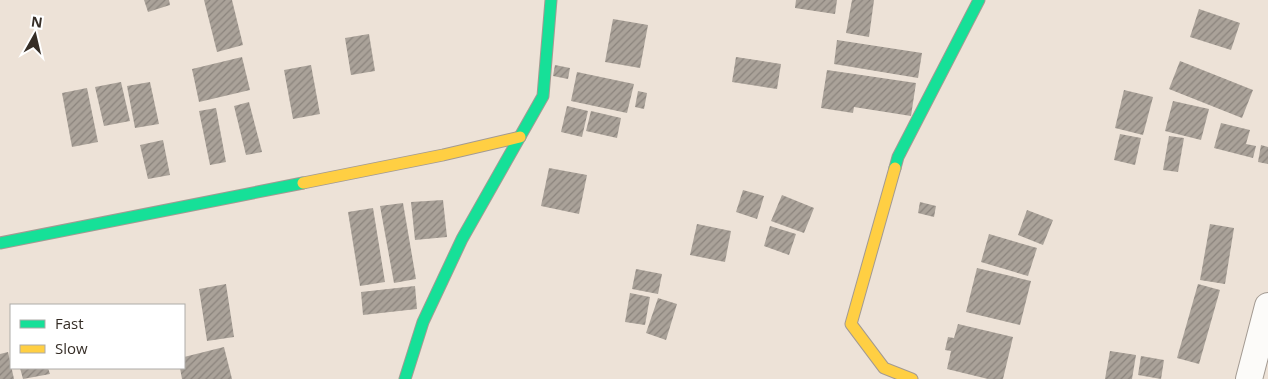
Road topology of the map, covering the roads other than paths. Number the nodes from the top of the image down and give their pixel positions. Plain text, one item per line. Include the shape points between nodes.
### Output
1 (551, 0) edge
2 (979, 0) edge
3 (520, 137) junction
4 (0, 243) edge
5 (1268, 306) edge
6 (405, 379) edge
7 (912, 379) edge
8 (1249, 379) edge

1 - 3 street via 543,96
2 - 7 street via 898,157 851,324 884,368
3 - 4 street
3 - 6 street via 462,239 423,322
5 - 8 street

